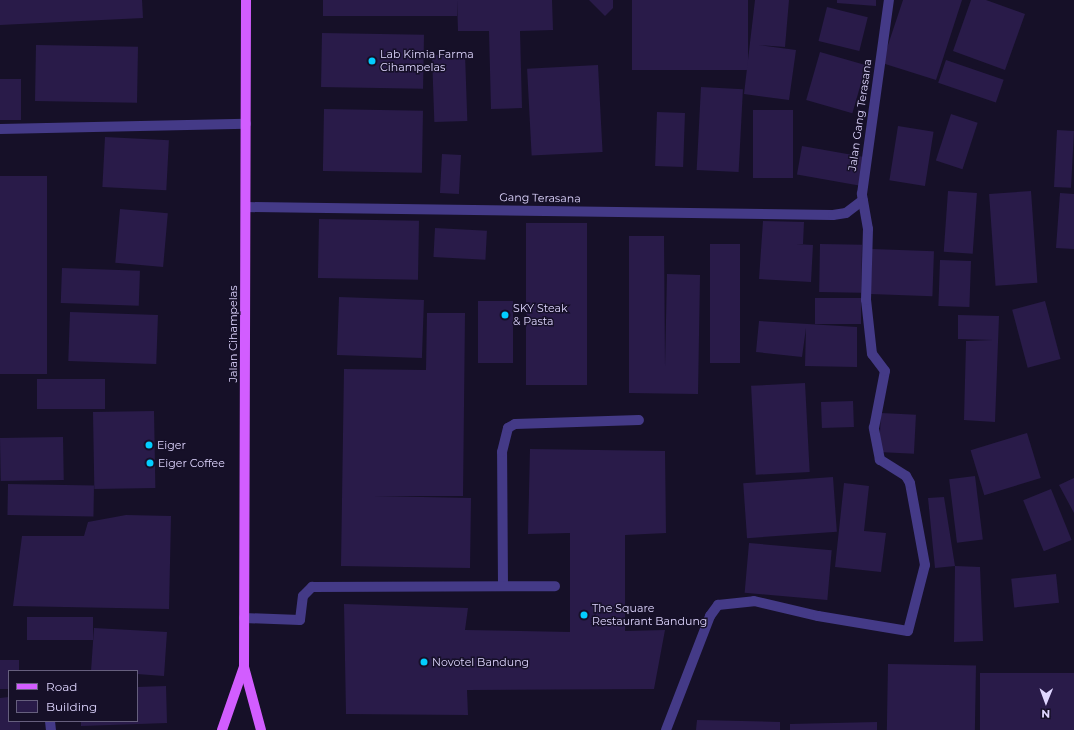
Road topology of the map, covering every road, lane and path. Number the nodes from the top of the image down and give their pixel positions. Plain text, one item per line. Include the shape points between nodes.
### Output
1 (246, 0) edge
2 (890, 0) edge
3 (246, 124) junction
4 (0, 129) edge
5 (863, 200) junction
6 (246, 207) junction
7 (639, 420) dead end
8 (503, 586) junction
9 (554, 586) dead end
10 (244, 618) junction
11 (244, 667) junction
12 (222, 730) edge
13 (260, 730) edge
14 (666, 730) edge

1 - 3 main road, Jalan Cihampelas
2 - 5 street, Jalan Gang Terasana via 872,106
3 - 4 street
3 - 6 main road, Jalan Cihampelas
5 - 6 street, Gang Terasana via 846,213 833,215
5 - 14 street, Jalan Gang Terasana via 868,229 866,300 872,354 885,371 874,420 876,454 910,483 926,565 908,631 818,616 754,601 718,605 710,616
6 - 10 main road, Jalan Cihampelas
7 - 8 street via 515,424 508,428 502,452
8 - 9 street
8 - 10 street via 312,587 303,596 300,620
10 - 11 main road, Jalan Cihampelas
11 - 12 main road, Jalan Cihampelas
11 - 13 main road, Jalan Cihampelas

